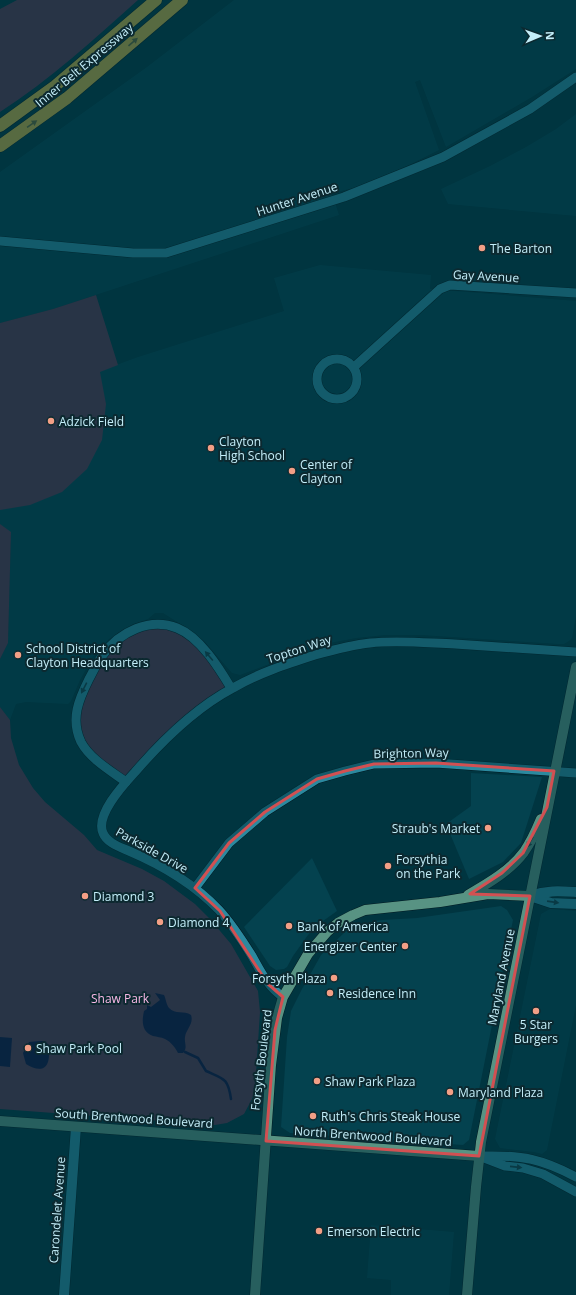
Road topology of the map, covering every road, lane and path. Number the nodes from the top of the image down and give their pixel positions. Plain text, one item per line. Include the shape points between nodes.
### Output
1 (156, 0) edge
2 (182, 0) edge
3 (576, 77) edge
4 (0, 126) edge
5 (0, 146) edge
6 (0, 241) edge
7 (576, 294) edge
8 (354, 367) junction
9 (576, 652) edge
10 (576, 667) edge
11 (231, 688) junction
12 (554, 771) junction
13 (576, 773) edge
14 (126, 782) junction
15 (548, 807) junction
16 (102, 832) joint
17 (195, 888) junction
18 (576, 892) edge
19 (530, 896) junction
20 (460, 899) junction
21 (576, 904) edge
22 (284, 997) junction
23 (0, 1121) edge
24 (76, 1127) junction
25 (266, 1141) junction
26 (479, 1156) junction
27 (576, 1177) edge
28 (576, 1192) edge
29 (64, 1295) edge
30 (255, 1295) edge
31 (467, 1295) edge

1 - 4 highway, Inner Belt Expressway via 55,86
5 -> 2 highway, Inner Belt Expressway via 67,98
3 - 6 street, Hunter Avenue via 530,109 443,156 344,197 166,253 133,253
7 - 8 street, Gay Avenue via 450,285 440,289
8 - 8 street via 346,360 328,361 318,371 319,389 332,399 339,400 350,396 358,382
9 - 11 street, Topton Way via 409,642 371,643 336,648 291,662
10 - 12 main road, Maryland Avenue
11 - 14 street, Topton Way via 173,732
11 -> 14 street via 206,652 178,628 165,624 142,626 113,643 103,654 79,698 76,724 81,742 87,750
12 - 13 street, Brighton Way
12 - 15 main road, Maryland Avenue
12 - 17 street, Brighton Way via 436,763 374,764 317,779 264,812 229,844
14 - 16 street, Topton Way via 101,820
15 - 19 main road, Maryland Avenue
15 -> 20 main road via 530,843 513,864
16 - 17 street, Parkside Drive via 117,846 152,860
17 - 22 street, Parkside Drive via 220,911 239,934 268,984
18 - 19 street via 549,891
19 - 20 main road, Forsyth Boulevard via 488,894
19 -> 21 street via 551,903
19 - 26 main road, Maryland Avenue
20 - 22 main road, Forsyth Boulevard via 365,910 344,920 327,932 308,954
22 - 25 main road, Forsyth Boulevard via 275,1030
23 - 24 main road, South Brentwood Boulevard
24 - 25 main road, South Brentwood Boulevard
24 - 29 street, Carondelet Avenue
25 - 26 main road, North Brentwood Boulevard
25 - 30 main road, Forsyth Boulevard
26 - 27 street, North Brentwood Boulevard via 526,1157 548,1163
26 -> 28 street, North Brentwood Boulevard via 505,1166 543,1174
26 - 31 main road, Maryland Avenue

